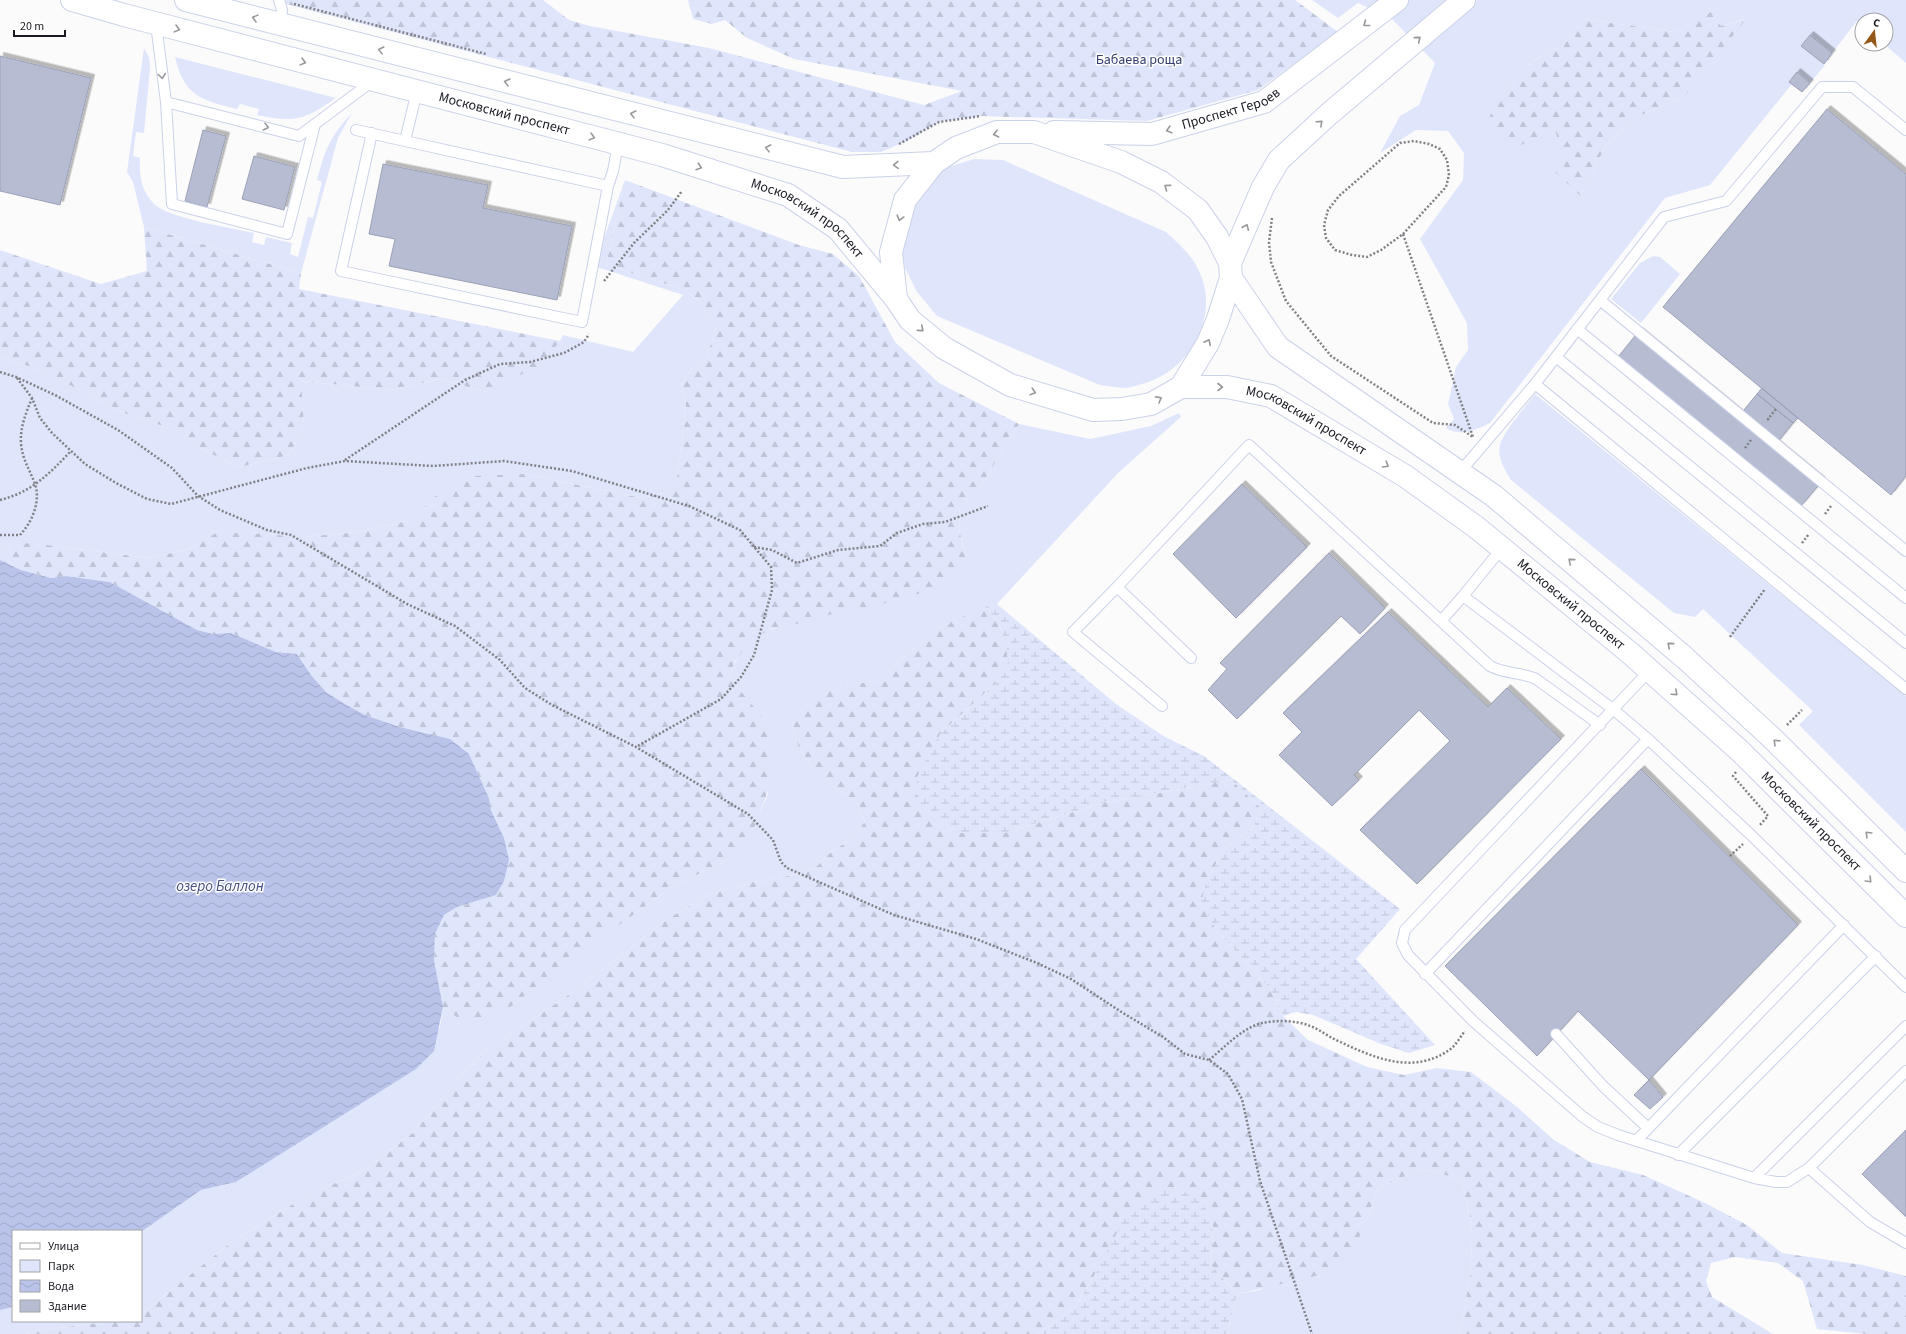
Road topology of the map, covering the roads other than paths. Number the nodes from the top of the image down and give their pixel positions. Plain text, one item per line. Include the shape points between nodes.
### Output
1 (72, 0) edge
2 (186, 0) edge
3 (1397, 0) edge
4 (1464, 0) edge
5 (283, 1) edge
6 (156, 24) junction
7 (281, 25) junction
8 (374, 80) junction
9 (417, 91) junction
10 (166, 102) junction
11 (316, 124) junction
12 (356, 130) dead end
13 (1906, 130) edge
14 (1034, 132) junction
15 (372, 133) junction
16 (405, 140) junction
17 (618, 144) junction
18 (934, 162) junction
19 (608, 186) junction
20 (1231, 270) junction
21 (896, 299) junction
22 (1600, 300) junction
23 (1577, 329) junction
24 (1556, 357) junction
25 (1535, 384) junction
26 (1181, 387) junction
27 (1460, 472) junction
28 (1502, 548) junction
29 (1906, 551) edge
30 (1117, 587) junction
31 (1463, 596) junction
32 (1906, 598) edge
33 (1441, 621) junction
34 (1906, 643) edge
35 (1191, 658) dead end
36 (1650, 670) junction
37 (1906, 689) edge
38 (1162, 706) dead end
39 (1614, 710) junction
40 (1600, 725) junction
41 (1648, 740) junction
42 (1906, 871) edge
43 (1906, 916) edge
44 (1844, 925) junction
45 (1876, 956) junction
46 (1425, 974) junction
47 (1906, 987) edge
48 (1906, 1026) edge
49 (1556, 1034) dead end
50 (1906, 1071) edge
51 (1648, 1128) junction
52 (1636, 1141) junction
53 (1678, 1155) junction
54 (1809, 1168) junction
55 (1754, 1178) junction
56 (1906, 1244) edge

1 - 6 main road, Московский проспект
7 -> 2 main road
3 -> 14 main road, Проспект Героев via 1264,102 1152,134
20 -> 4 main road via 1263,187 1279,160 1329,114
5 - 7 lane
6 -> 8 main road, Московский проспект
6 -> 10 lane
18 -> 7 main road via 843,167
8 - 9 main road, Московский проспект
8 - 11 lane
9 - 16 lane
9 -> 17 main road, Московский проспект
10 -> 11 lane via 299,136
10 - 11 lane via 172,204 287,234
12 - 15 lane
13 - 22 lane via 1853,87 1822,87 1726,201 1664,217
14 -> 18 main road, Проспект Героев via 997,132 956,148
20 -> 14 main road via 1217,237 1198,210 1161,182 1121,162
15 - 16 lane
15 - 19 lane via 341,271 582,322
16 - 19 lane
17 - 19 lane via 614,171
17 -> 21 main road, Московский проспект via 662,155 788,195 838,229
18 -> 21 main road via 905,200 891,252
26 -> 20 main road via 1208,343 1218,319
20 - 27 main road via 1278,347
21 -> 26 main road, Московский проспект via 910,320 944,348 1010,385 1093,410 1151,404
22 - 23 lane
22 - 29 lane
23 - 24 lane
23 - 32 lane
24 - 25 lane
24 - 34 lane
25 - 27 lane
25 - 37 lane
26 -> 28 main road, Московский проспект via 1227,387 1271,396 1405,476
42 -> 27 main road via 1774,739 1686,658 1494,496
28 - 31 lane
28 - 36 main road, Московский проспект
30 - 33 lane via 1249,445
30 - 35 lane
30 - 38 lane via 1073,632
31 - 33 lane
31 - 39 lane
33 - 40 lane via 1490,666 1536,678
36 - 39 lane
36 -> 43 main road, Московский проспект via 1740,751
39 - 40 lane
39 - 41 lane
40 - 46 lane via 1405,930 1402,942 1408,955
41 - 44 lane
41 - 46 lane
44 - 45 lane
44 - 51 lane
45 - 47 lane
45 - 53 lane
46 - 52 lane via 1474,1022 1583,1117 1598,1127
48 - 55 lane
49 - 51 lane
50 - 54 lane
51 - 52 lane
52 - 53 lane
53 - 55 lane
54 - 55 lane via 1787,1182
54 - 56 lane via 1870,1222

